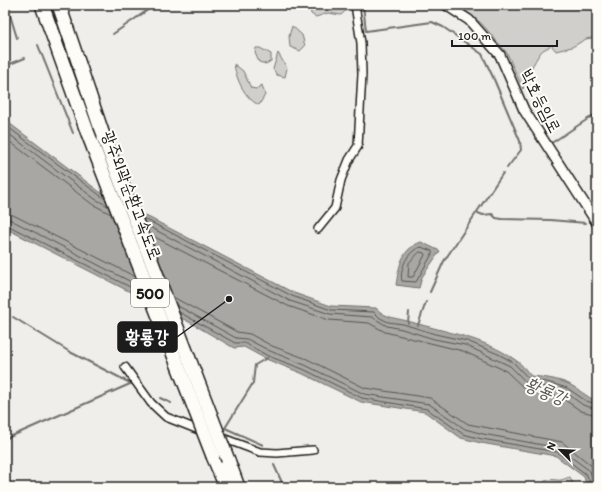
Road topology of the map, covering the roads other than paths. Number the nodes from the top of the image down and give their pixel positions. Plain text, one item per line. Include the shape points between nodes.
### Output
1 (42, 5) edge
2 (59, 5) edge
3 (355, 5) edge
4 (446, 5) edge
5 (595, 217) edge
6 (318, 229) dead end
7 (125, 367) dead end
8 (313, 450) dead end
9 (226, 487) edge
10 (238, 487) edge

1 - 9 highway, 광주외곽순환고속도로 / 500, bridge via 87,131
2 - 10 highway, 광주외곽순환고속도로 / 500, bridge via 104,138
3 - 6 street via 361,43 362,74 358,146 341,180 335,208
4 - 5 street, 박호등임로 via 469,20 500,55 524,110
7 - 8 street via 151,403 166,417 260,452

